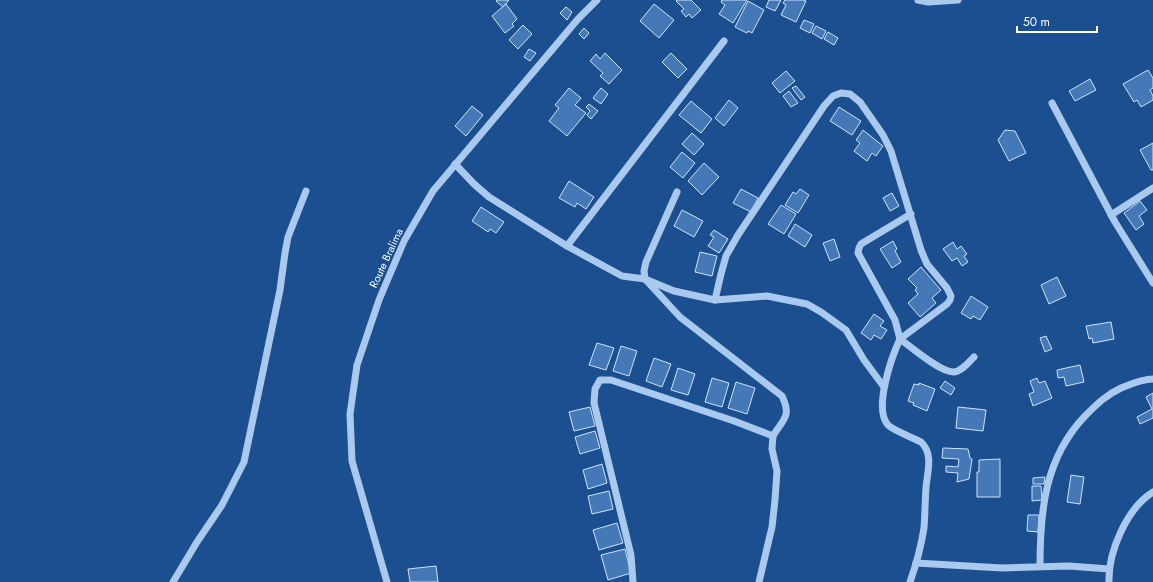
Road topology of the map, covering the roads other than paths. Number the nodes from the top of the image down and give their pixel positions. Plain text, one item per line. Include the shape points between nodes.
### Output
1 (597, 0) edge
2 (918, 0) edge
3 (958, 0) edge
4 (724, 41) dead end
5 (1052, 103) dead end
6 (455, 164) junction
7 (1153, 188) edge
8 (306, 191) dead end
9 (677, 192) dead end
10 (911, 214) junction
11 (1112, 215) junction
12 (567, 246) junction
13 (645, 279) junction
14 (1153, 283) edge
15 (715, 300) junction
16 (900, 339) junction
17 (974, 357) dead end
18 (1153, 379) edge
19 (884, 386) junction
20 (772, 436) junction
21 (1153, 492) edge
22 (916, 563) junction
23 (1040, 566) junction
24 (1109, 569) junction
25 (173, 582) edge
26 (387, 582) edge
27 (633, 582) edge
28 (759, 582) edge
29 (910, 582) edge
30 (1109, 582) edge

1 - 6 street, Route Bralima via 572,25
2 - 3 street
4 - 12 street
5 - 11 street
6 - 12 street via 489,197
6 - 26 street, Route Bralima via 433,191 404,241 379,300 357,365 350,414 352,461
7 - 11 street
8 - 25 street via 287,242 280,290 244,462 222,505
9 - 13 street via 646,262
10 - 15 street via 891,151 883,135 860,102 850,94 841,93 833,96 819,112 738,235 726,256
10 - 16 street via 927,264 947,288 950,300
10 - 16 street via 858,248 858,253 895,320
11 - 14 street
12 - 13 street via 622,276
13 - 15 street via 685,294
13 - 20 street via 680,317 782,396 787,413
15 - 19 street via 767,296 807,304 846,330
16 - 17 street via 947,371 962,369
16 - 19 street
18 - 23 street via 1137,382 1110,393 1076,426 1063,445 1053,464 1048,482 1041,520
19 - 22 street via 882,409 883,418 888,426 921,442 929,457 924,528
20 - 27 street via 611,380 600,380 595,389 594,403 631,555
20 - 28 street via 777,471 775,500 772,527
21 - 24 street via 1138,504 1130,515 1118,540
22 - 23 street via 1002,568
22 - 29 street
23 - 24 street
24 - 30 street

